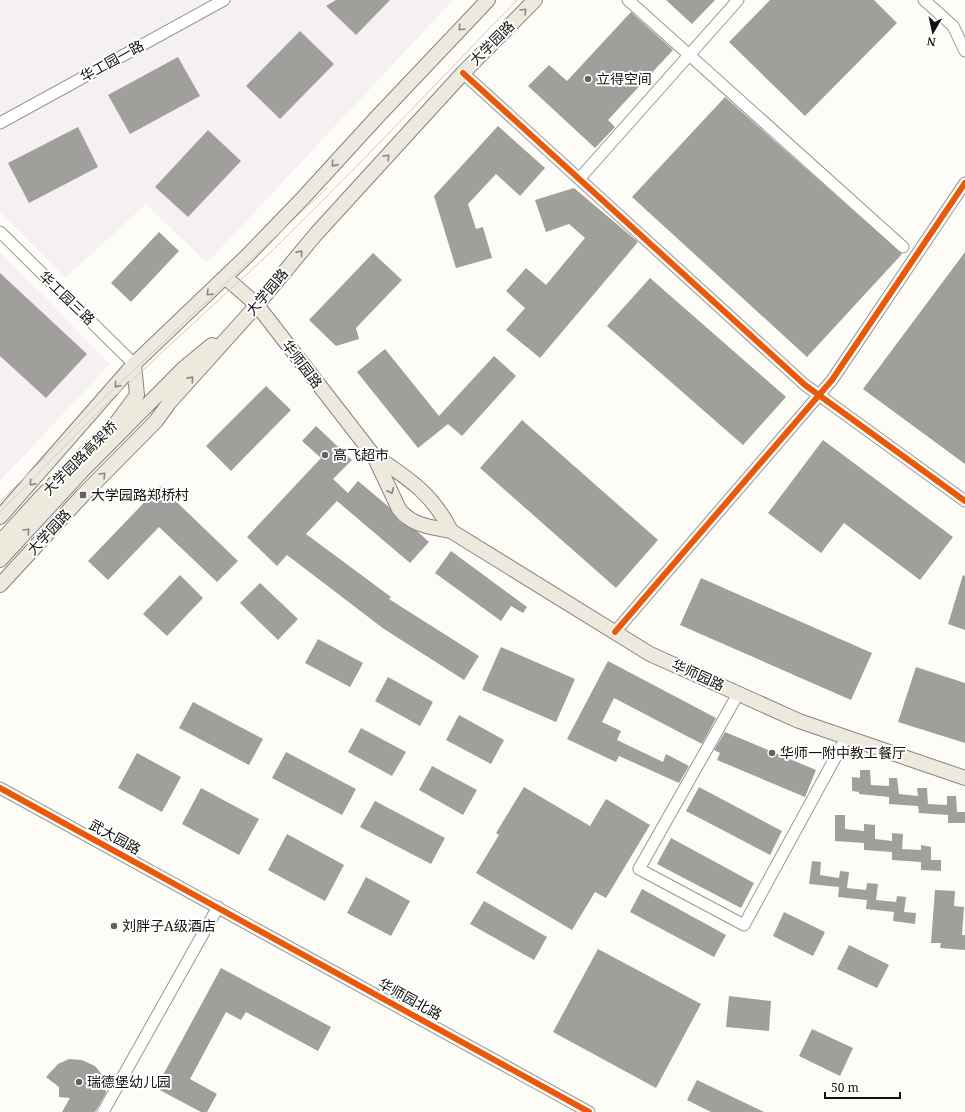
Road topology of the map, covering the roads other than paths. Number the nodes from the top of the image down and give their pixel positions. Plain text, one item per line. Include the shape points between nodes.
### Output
1 (224, 0) edge
2 (488, 0) edge
3 (535, 0) edge
4 (628, 0) edge
5 (738, 0) edge
6 (924, 0) edge
7 (965, 51) edge
8 (689, 55) junction
9 (463, 73) junction
10 (0, 123) edge
11 (579, 179) junction
12 (965, 183) edge
13 (0, 232) edge
14 (903, 247) dead end
15 (225, 277) junction
16 (257, 305) junction
17 (134, 364) junction
18 (820, 395) junction
19 (112, 435) junction
20 (374, 456) junction
21 (965, 502) edge
22 (0, 517) edge
23 (451, 531) junction
24 (0, 542) edge
25 (0, 560) edge
26 (0, 585) edge
27 (615, 632) junction
28 (738, 694) junction
29 (846, 738) junction
30 (965, 778) edge
31 (0, 788) edge
32 (218, 906) junction
33 (103, 1112) edge
34 (589, 1112) edge

1 - 10 street, 华工园一路
2 -> 15 main road via 303,198
9 -> 3 main road, 大学园路
4 - 8 street
5 - 8 street
6 - 7 street via 953,26
8 - 11 street
8 - 14 street
9 - 11 street
16 -> 9 main road, 大学园路 via 316,234
11 - 18 street via 805,385
12 - 18 street
13 - 17 street, 华工园三路
15 - 16 main road, 华师园路
15 -> 17 main road
16 - 19 main road
16 - 20 main road, 华师园路
26 -> 16 main road, 大学园路 via 156,421 169,403
17 - 19 main road, 大学园路高架桥 via 137,395 117,422
17 -> 22 main road
18 - 21 street
18 - 27 street
19 - 24 main road, 大学园路高架桥 via 42,496
25 -> 19 main road, 大学园路
20 - 23 main road via 427,494
20 -> 23 main road via 404,516 415,524
23 - 27 main road, 华师园路
27 - 28 main road, 华师园路 via 650,654
28 - 29 main road, 华师园路
28 - 29 street via 639,869 744,925
29 - 30 main road, 华师园路
31 - 32 street, 武大园路
32 - 33 street
32 - 34 street, 华师园北路

